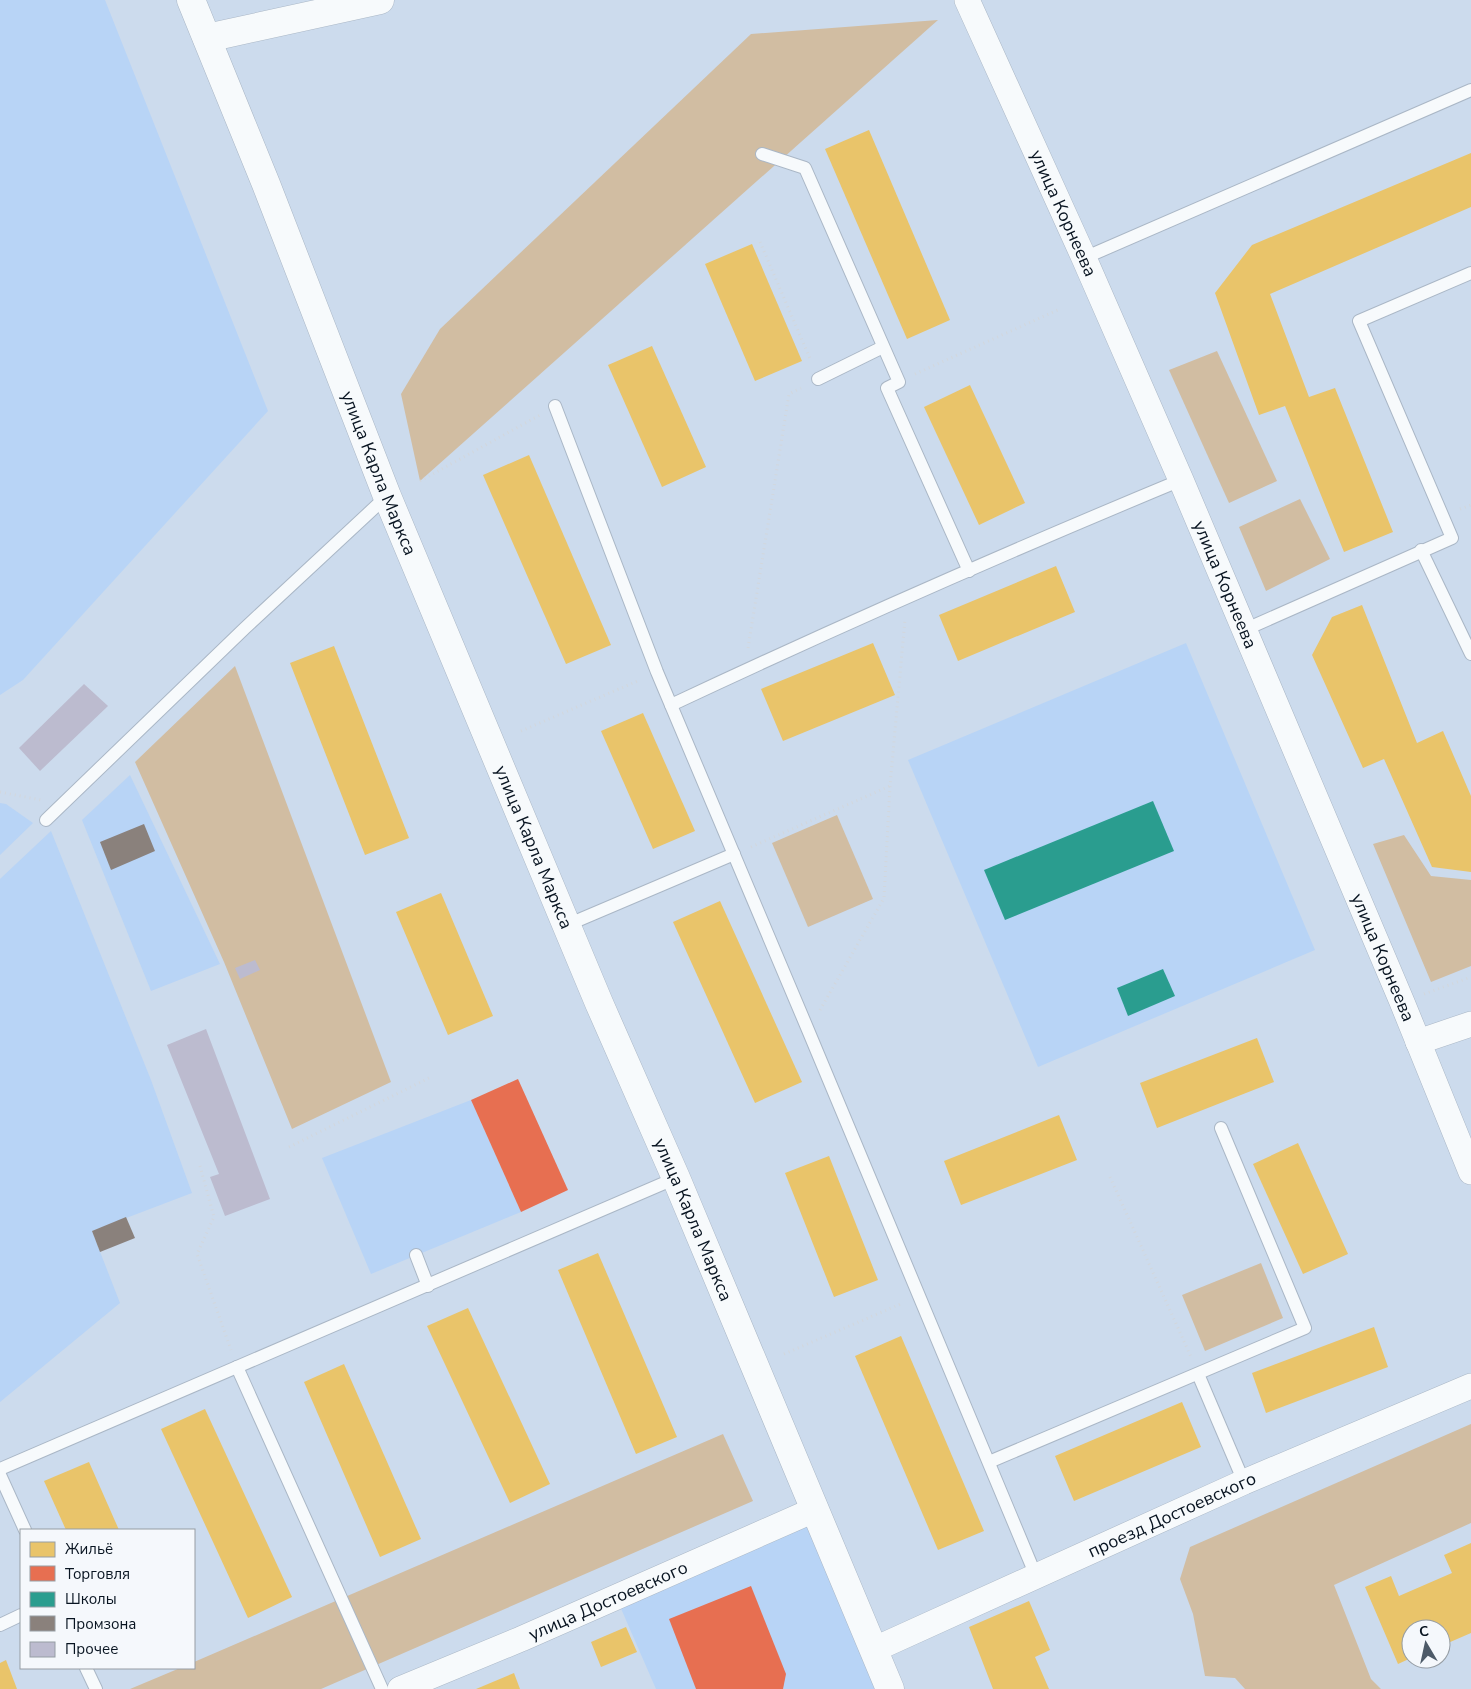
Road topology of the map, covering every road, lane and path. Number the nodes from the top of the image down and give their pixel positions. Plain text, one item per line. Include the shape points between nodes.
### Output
1 (191, 0) edge
2 (380, 0) edge
3 (967, 0) edge
4 (207, 38) junction
5 (1471, 90) edge
6 (762, 154) dead end
7 (760, 242) dead end
8 (1084, 258) junction
9 (1471, 273) edge
10 (1060, 309) dead end
11 (883, 347) junction
12 (818, 379) junction
13 (899, 382) junction
14 (556, 406) joint
15 (1181, 480) junction
16 (420, 481) dead end
17 (387, 496) junction
18 (1421, 550) junction
19 (970, 571) junction
20 (907, 599) junction
21 (1244, 630) junction
22 (1471, 654) edge
23 (744, 671) junction
24 (657, 672) junction
25 (672, 705) junction
26 (521, 731) dead end
27 (890, 786) junction
28 (0, 792) edge
29 (64, 804) junction
30 (46, 820) dead end
31 (734, 854) junction
32 (567, 925) junction
33 (1471, 977) edge
34 (1421, 995) dead end
35 (1471, 1024) edge
36 (808, 1030) junction
37 (1418, 1042) junction
38 (430, 1077) dead end
39 (1221, 1128) dead end
40 (289, 1147) dead end
41 (200, 1166) dead end
42 (1471, 1172) edge
43 (1110, 1177) dead end
44 (676, 1178) junction
45 (416, 1255) dead end
46 (428, 1286) junction
47 (920, 1296) junction
48 (784, 1354) dead end
49 (237, 1367) junction
50 (1198, 1374) junction
51 (1471, 1386) edge
52 (989, 1462) junction
53 (0, 1469) edge
54 (0, 1475) edge
55 (1244, 1482) junction
56 (814, 1510) junction
57 (25, 1529) edge
58 (1036, 1576) junction
59 (20, 1615) edge
60 (0, 1624) edge
61 (873, 1650) junction
62 (86, 1669) edge
63 (96, 1689) edge
64 (382, 1689) edge
65 (400, 1689) edge
66 (890, 1689) edge

1 - 4 main road, улица Карла Маркса
2 - 4 main road
3 - 8 street, улица Корнеева
4 - 17 main road, улица Карла Маркса
5 - 8 lane
6 - 11 lane via 805,168
7 - 12 path
8 - 15 street, улица Корнеева
9 - 18 lane via 1359,321 1452,538
10 - 13 path
11 - 12 lane
11 - 13 lane
12 - 23 path via 790,394
13 - 19 lane via 887,388
14 - 16 path
14 - 24 lane
15 - 19 lane
15 - 21 street, улица Корнеева
17 - 29 lane
17 - 32 main road, улица Карла Маркса
18 - 21 lane
18 - 22 lane
19 - 20 lane
20 - 23 lane
20 - 27 path
21 - 37 street, улица Корнеева
23 - 25 lane
24 - 25 lane
24 - 26 path
25 - 31 lane
27 - 31 path
27 - 36 path via 884,898
28 - 29 path
29 - 30 lane
31 - 32 lane
31 - 36 lane
32 - 44 main road, улица Карла Маркса
33 - 34 path
35 - 37 street
36 - 47 lane
37 - 42 street, улица Корнеева
38 - 40 path
39 - 50 lane via 1304,1328
41 - 49 path via 214,1217 197,1254
43 - 50 path
44 - 46 lane
44 - 56 main road, улица Карла Маркса
45 - 46 lane
46 - 49 lane
47 - 48 path
47 - 52 lane
49 - 53 lane
49 - 64 lane
50 - 52 lane
50 - 55 lane
51 - 55 street, проезд Достоевского
52 - 58 lane
54 - 57 lane
55 - 58 street, проезд Достоевского
56 - 61 main road, улица Карла Маркса
56 - 65 street, улица Достоевского
58 - 61 street, проезд Достоевского
59 - 60 lane
61 - 66 main road, улица Карла Маркса
62 - 63 lane

